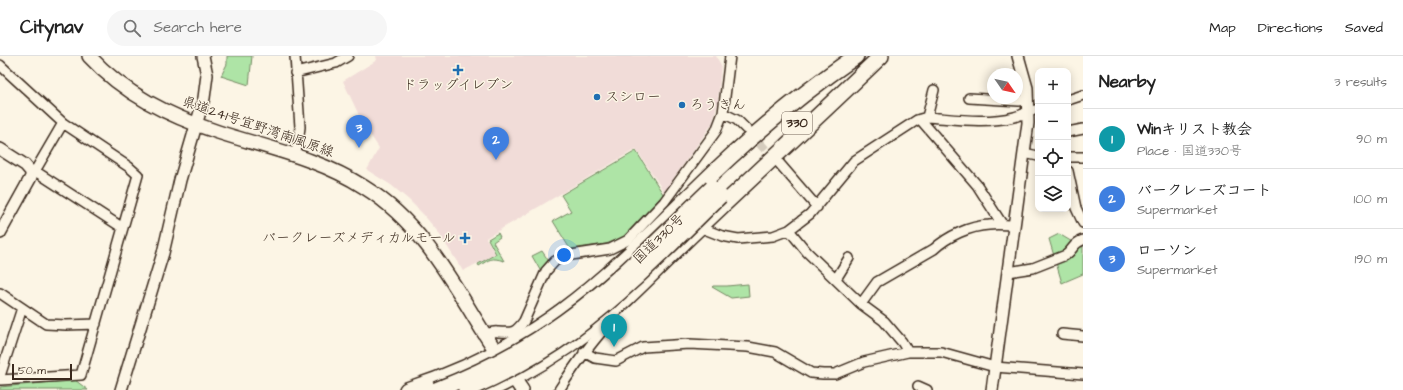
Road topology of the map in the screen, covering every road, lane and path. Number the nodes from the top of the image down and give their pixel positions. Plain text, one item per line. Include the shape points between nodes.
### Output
1 (89, 56) edge
2 (203, 56) edge
3 (295, 56) edge
4 (348, 56) edge
5 (730, 56) edge
6 (856, 56) edge
7 (861, 56) edge
8 (880, 56) edge
9 (1018, 56) edge
10 (0, 65) edge
11 (295, 73) junction
12 (934, 90) dead end
13 (1083, 95) edge
14 (969, 98) dead end
15 (1028, 99) junction
16 (1071, 99) edge
17 (1033, 110) edge
18 (723, 113) junction
19 (923, 118) junction
20 (63, 123) junction
21 (196, 124) junction
22 (746, 129) tunnel mouth
23 (1083, 129) edge
24 (1071, 131) edge
25 (0, 149) edge
26 (1024, 153) junction
27 (295, 155) junction
28 (1035, 155) edge
29 (1071, 157) edge
30 (1083, 157) edge
31 (779, 164) tunnel mouth
32 (33, 172) junction
33 (1070, 176) edge
34 (716, 192) junction
35 (1079, 206) edge
36 (817, 207) junction
37 (1083, 223) edge
38 (1002, 224) junction
39 (1014, 225) junction
40 (699, 227) junction
41 (123, 228) junction
42 (788, 230) junction
43 (0, 233) edge
44 (1083, 240) edge
45 (850, 258) dead end
46 (1008, 272) junction
47 (654, 273) junction
48 (836, 280) junction
49 (0, 293) edge
50 (861, 304) junction
51 (22, 308) junction
52 (96, 324) junction
53 (485, 334) junction
54 (1062, 334) dead end
55 (1083, 336) edge
56 (496, 352) junction
57 (584, 352) junction
58 (908, 352) junction
59 (995, 366) junction
60 (1083, 374) edge
61 (0, 376) edge
62 (0, 380) edge
63 (518, 384) edge
64 (918, 386) dead end
65 (121, 390) edge
66 (407, 390) edge
67 (436, 390) edge
68 (466, 390) edge
69 (489, 390) edge
70 (558, 390) edge
71 (927, 390) edge
72 (992, 390) edge

1 - 21 main road, 県道241号宜野湾南風原線 via 130,92 159,109
2 - 21 street via 206,91
3 - 11 street
4 - 11 street via 336,64
5 - 18 street
6 - 56 highway via 818,82 765,125 590,289 533,331
7 - 34 highway, 国道330号 / 330 via 766,136
8 - 34 highway, 国道330号 / 330
8 - 40 highway
9 - 15 street
10 - 20 street
11 - 27 street via 300,127
12 - 19 street
13 - 16 street
14 - 15 street via 1019,101
15 - 17 street
17 - 19 street via 1014,117 987,121
17 - 26 street
18 - 22 street via 737,120
18 - 53 street via 716,132 684,176 650,219 628,240 610,249 565,256 555,261 546,271 519,328 508,333 497,331
19 - 36 street via 854,161
19 - 38 street via 977,185
20 - 32 street
20 - 41 street via 138,175
21 - 27 main road, 県道241号宜野湾南風原線
21 - 65 street via 163,253
23 - 24 street
25 - 32 street
26 - 28 street
26 - 39 street
27 - 53 main road, 県道241号宜野湾南風原線 via 354,180 404,218 434,254
29 - 30 street
31 - 36 street
32 - 41 street
32 - 43 street
33 - 35 street
34 - 67 highway, 国道330号 / 330, bridge via 565,321 504,359
34 - 68 highway, 国道330号 / 330, bridge via 633,280 577,328 522,363
35 - 37 street
36 - 42 street
38 - 39 street
38 - 50 street via 975,228 940,243 877,282
39 - 46 street
40 - 42 street via 738,239 773,236
40 - 47 highway
41 - 52 street
42 - 48 street
44 - 46 street via 1073,245 1066,255 1033,268
45 - 48 street
46 - 59 street
47 - 57 street
47 - 63 highway via 588,332
48 - 50 street
49 - 51 street
50 - 58 street via 884,321
51 - 52 street via 46,324
51 - 61 street
52 - 62 street via 81,376
53 - 56 main road, 県道241号宜野湾南風原線
54 - 55 street
56 - 63 main road, 県道241号宜野湾南風原線
56 - 66 highway via 456,372
57 - 58 street via 595,358 616,361 643,347 689,344 748,347 775,352 811,373 823,374 835,374 864,362
57 - 70 street
58 - 59 street via 941,352
59 - 60 street
59 - 72 street
63 - 69 highway
64 - 71 street

